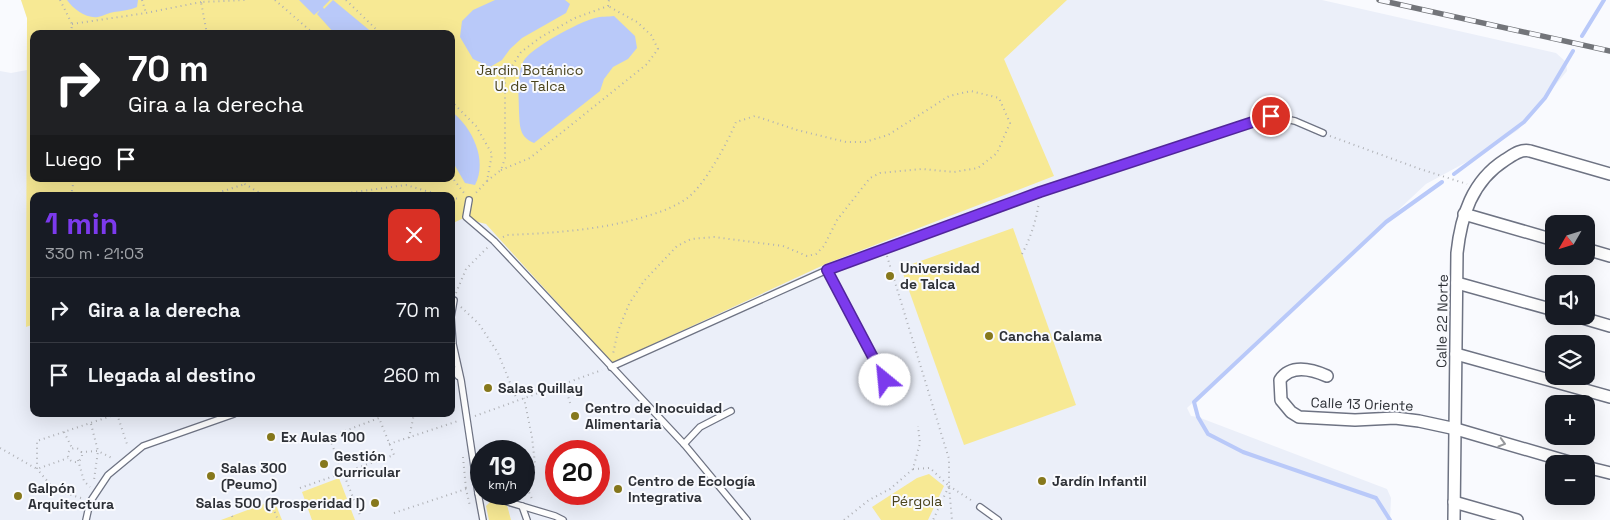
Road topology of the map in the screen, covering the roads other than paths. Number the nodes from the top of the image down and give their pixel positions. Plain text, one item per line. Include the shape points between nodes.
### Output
1 (1323, 133) road end
2 (1610, 174) edge
3 (469, 200) road end
4 (1464, 214) junction
5 (1545, 237) edge
6 (1595, 252) edge
7 (1610, 256) edge
8 (827, 270) junction
9 (1457, 284) junction
10 (1545, 308) edge
11 (1595, 322) edge
12 (1610, 326) edge
13 (455, 353) edge
14 (1456, 354) junction
15 (611, 367) junction
16 (455, 371) edge
17 (1327, 376) dead end
18 (461, 380) junction
19 (885, 380) dead end
20 (1610, 397) edge
21 (731, 411) dead end
22 (225, 417) edge
23 (1456, 429) junction
24 (470, 440) edge
25 (684, 444) junction
26 (1545, 455) edge
27 (1595, 469) edge
28 (1610, 473) edge
29 (1454, 502) junction
30 (480, 505) edge
31 (519, 505) edge
32 (522, 506) junction
33 (980, 506) road end
34 (86, 520) edge
35 (483, 520) edge
36 (527, 520) edge
37 (563, 520) edge
38 (747, 520) edge
39 (998, 520) edge
40 (1454, 520) edge
41 (1517, 520) edge

1 - 8 lane via 1295,121 1271,116 1040,192
2 - 4 street, Calle 22 Norte via 1525,150 1501,162 1476,187
3 - 15 lane via 466,217 494,241
4 - 5 street
4 - 9 street, Calle 22 Norte via 1458,247
6 - 7 street
8 - 15 lane
8 - 19 lane
9 - 10 street
9 - 14 street, Calle 22 Norte
11 - 12 street
13 - 18 lane
14 - 20 street
14 - 23 street, Calle 22 Norte
15 - 25 lane
16 - 18 lane
17 - 23 street, Calle 13 Oriente via 1298,368 1287,373 1280,380 1281,400 1290,412 1299,416 1355,420 1395,418
18 - 24 lane
21 - 25 lane via 700,427
22 - 34 lane via 143,446 108,475 90,502
23 -> 26 street, Calle 13 Oriente
23 - 29 street, Calle 22 Norte
25 - 38 lane
27 - 28 street
29 - 40 street, Calle 22 Norte
29 - 41 street
30 - 35 lane
31 - 32 lane
32 - 36 lane
32 - 37 lane
33 - 39 lane

